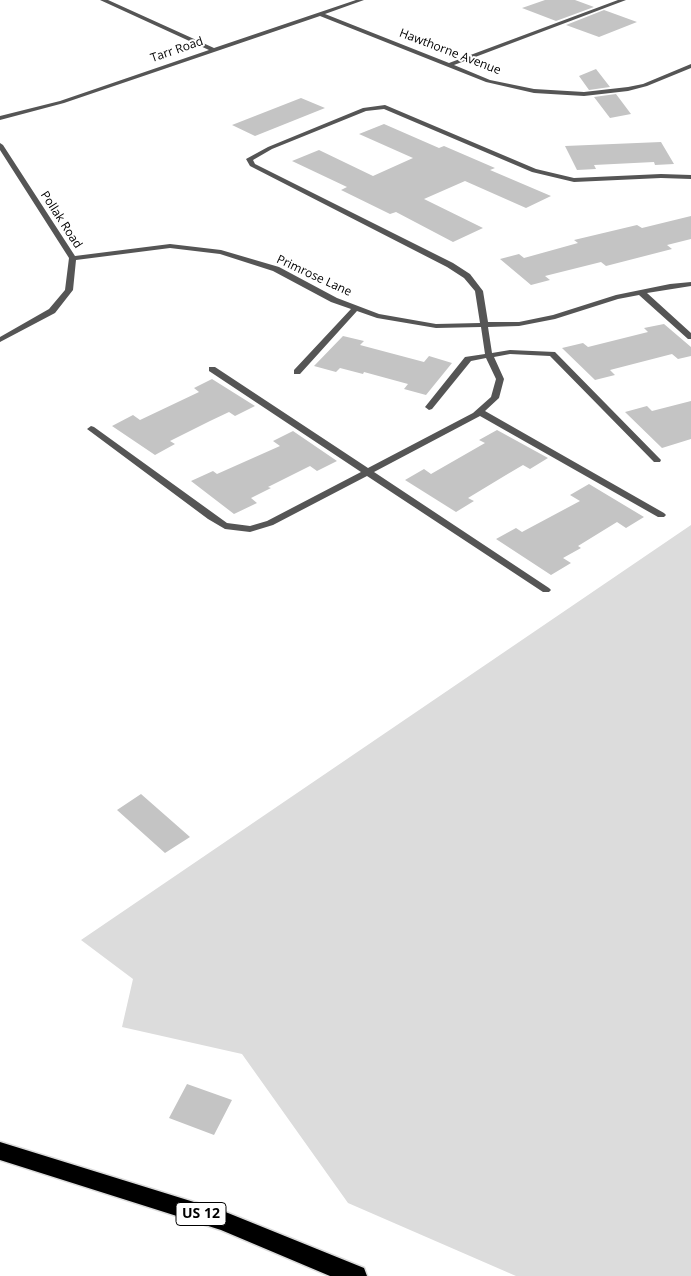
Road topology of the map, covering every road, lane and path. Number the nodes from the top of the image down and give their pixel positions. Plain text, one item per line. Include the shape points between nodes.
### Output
1 (103, 0) edge
2 (361, 0) edge
3 (623, 0) edge
4 (320, 14) junction
5 (214, 50) junction
6 (450, 65) junction
7 (691, 66) edge
8 (0, 118) edge
9 (0, 145) edge
10 (691, 177) edge
11 (72, 258) junction
12 (691, 284) edge
13 (641, 292) junction
14 (356, 308) junction
15 (486, 326) junction
16 (691, 338) edge
17 (0, 340) edge
18 (489, 356) junction
19 (212, 369) dead end
20 (297, 372) dead end
21 (430, 407) dead end
22 (480, 412) junction
23 (91, 429) dead end
24 (658, 460) dead end
25 (368, 472) junction
26 (661, 514) dead end
27 (546, 590) dead end
28 (0, 1150) edge
29 (356, 1276) edge

1 - 5 street
2 - 4 street, Tarr Road
3 - 6 street
4 - 5 street, Tarr Road
4 - 6 street, Hawthorne Avenue
5 - 8 street, Tarr Road via 54,104
6 - 7 street, Hawthorne Avenue via 509,86 584,94 645,85
9 - 11 street, Pollak Road
10 - 15 street via 566,179 534,171 385,108 365,109 249,159 252,165 467,276 479,291
11 - 14 street, Primrose Lane via 170,246 221,252 276,270
11 - 17 street, Pollak Road via 69,290 52,311
12 - 13 street, Primrose Lane
13 - 15 street, Primrose Lane via 519,324
13 - 16 street
14 - 15 street, Primrose Lane via 377,316 436,326
14 - 20 street
15 - 18 street
18 - 21 street via 468,359
18 - 22 street via 500,379 495,398
18 - 24 street via 510,352 552,354
19 - 25 street
22 - 25 street
22 - 26 street
23 - 25 street via 225,526 250,528 270,523
25 - 27 street
28 - 29 highway, US 12 via 223,1221

